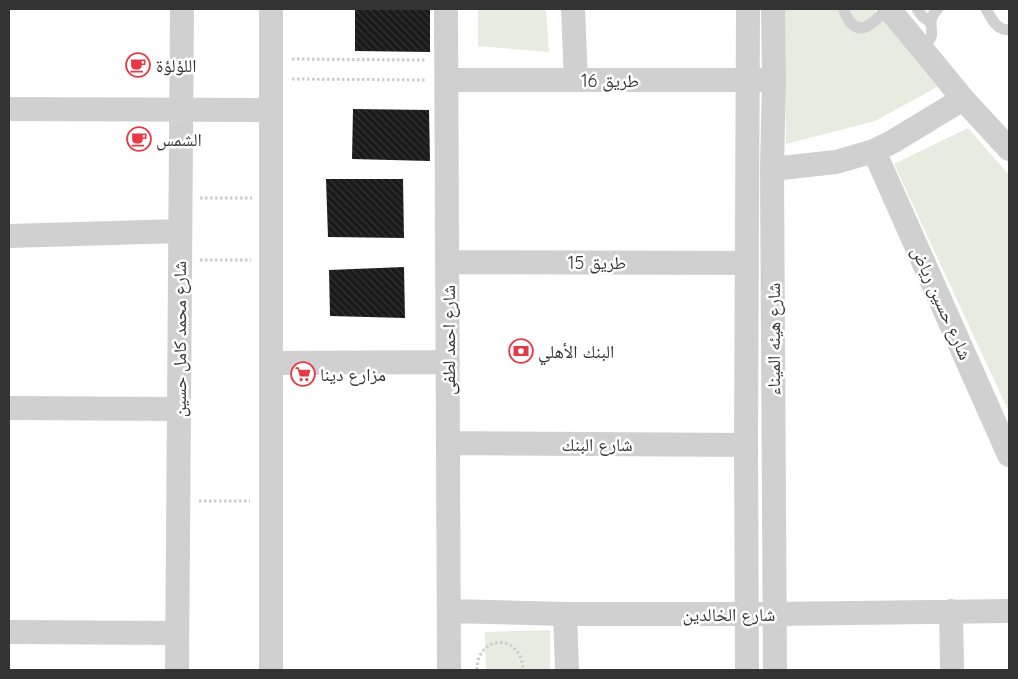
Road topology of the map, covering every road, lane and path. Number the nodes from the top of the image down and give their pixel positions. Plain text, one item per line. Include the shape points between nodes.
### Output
1 (182, 9) edge
2 (271, 9) edge
3 (446, 9) edge
4 (573, 9) edge
5 (748, 9) edge
6 (773, 9) edge
7 (844, 9) edge
8 (888, 9) edge
9 (917, 9) edge
10 (938, 9) edge
11 (986, 9) edge
12 (930, 22) junction
13 (1009, 30) edge
14 (919, 46) junction
15 (271, 69) junction
16 (447, 70) junction
17 (576, 80) junction
18 (747, 80) junction
19 (774, 80) junction
20 (963, 99) junction
21 (9, 109) edge
22 (181, 110) junction
23 (271, 110) junction
24 (1009, 149) edge
25 (874, 151) junction
26 (772, 169) junction
27 (180, 198) junction
28 (271, 198) junction
29 (180, 232) junction
30 (9, 236) edge
31 (179, 259) junction
32 (271, 260) junction
33 (447, 262) junction
34 (747, 263) junction
35 (448, 362) junction
36 (271, 363) junction
37 (9, 408) edge
38 (178, 409) junction
39 (448, 443) junction
40 (746, 445) junction
41 (1009, 455) edge
42 (271, 500) junction
43 (178, 501) junction
44 (1009, 610) edge
45 (449, 611) junction
46 (951, 611) junction
47 (566, 614) junction
48 (747, 614) junction
49 (775, 614) junction
50 (9, 632) edge
51 (177, 633) junction
52 (176, 670) edge
53 (270, 670) edge
54 (449, 670) edge
55 (477, 670) edge
56 (523, 670) edge
57 (567, 670) edge
58 (747, 670) edge
59 (775, 670) edge
60 (952, 670) edge

1 - 22 street, شارع محمد كامل حسين
2 - 15 street
3 - 16 street, شارع احمد لطفى
4 - 17 street
5 - 18 street, شارع هيئه الميناء
6 - 19 street, شارع هيئه الميناء
7 - 8 lane via 846,18 859,29 866,28
8 - 14 street
9 - 12 lane
10 - 12 lane
11 - 13 lane via 996,25
12 - 14 lane via 930,40
14 - 20 street
15 - 16 path
15 - 16 path
15 - 23 street
16 - 17 street, طريق 16
16 - 33 street, شارع احمد لطفى
17 - 18 street, طريق 16
18 - 19 street, طريق 16
18 - 34 street, شارع هيئه الميناء
19 - 26 street, شارع هيئه الميناء
20 - 24 street
20 - 25 street
21 - 22 street
22 - 23 street
22 - 27 street, شارع محمد كامل حسين
23 - 28 street
25 - 26 street via 836,162
25 - 41 street, شارع حسين رياض
26 - 49 street, شارع هيئه الميناء
27 - 28 path
27 - 29 street, شارع محمد كامل حسين
28 - 32 street
29 - 30 street
29 - 31 street, شارع محمد كامل حسين
31 - 32 path
31 - 38 street, شارع محمد كامل حسين
32 - 36 street
33 - 34 street, طريق 15
33 - 35 street, شارع احمد لطفى
34 - 40 street, شارع هيئه الميناء
35 - 36 street
35 - 39 street, شارع احمد لطفى
36 - 42 street
37 - 38 street
38 - 43 street, شارع محمد كامل حسين
39 - 40 street, شارع البنك
39 - 45 street, شارع احمد لطفى
40 - 48 street, شارع هيئه الميناء
42 - 43 path
42 - 53 street
43 - 51 street, شارع محمد كامل حسين
44 - 46 street, شارع الخالدين
45 - 47 street, شارع الخالدين
45 - 54 street, شارع احمد لطفى
46 - 49 street, شارع الخالدين
46 - 60 street
47 - 48 street, شارع الخالدين
47 - 57 street
48 - 49 street, شارع الخالدين
48 - 58 street, شارع هيئه الميناء
49 - 59 street, شارع هيئه الميناء
50 - 51 street
51 - 52 street, شارع محمد كامل حسين
55 - 56 path via 481,652 500,643 514,648

